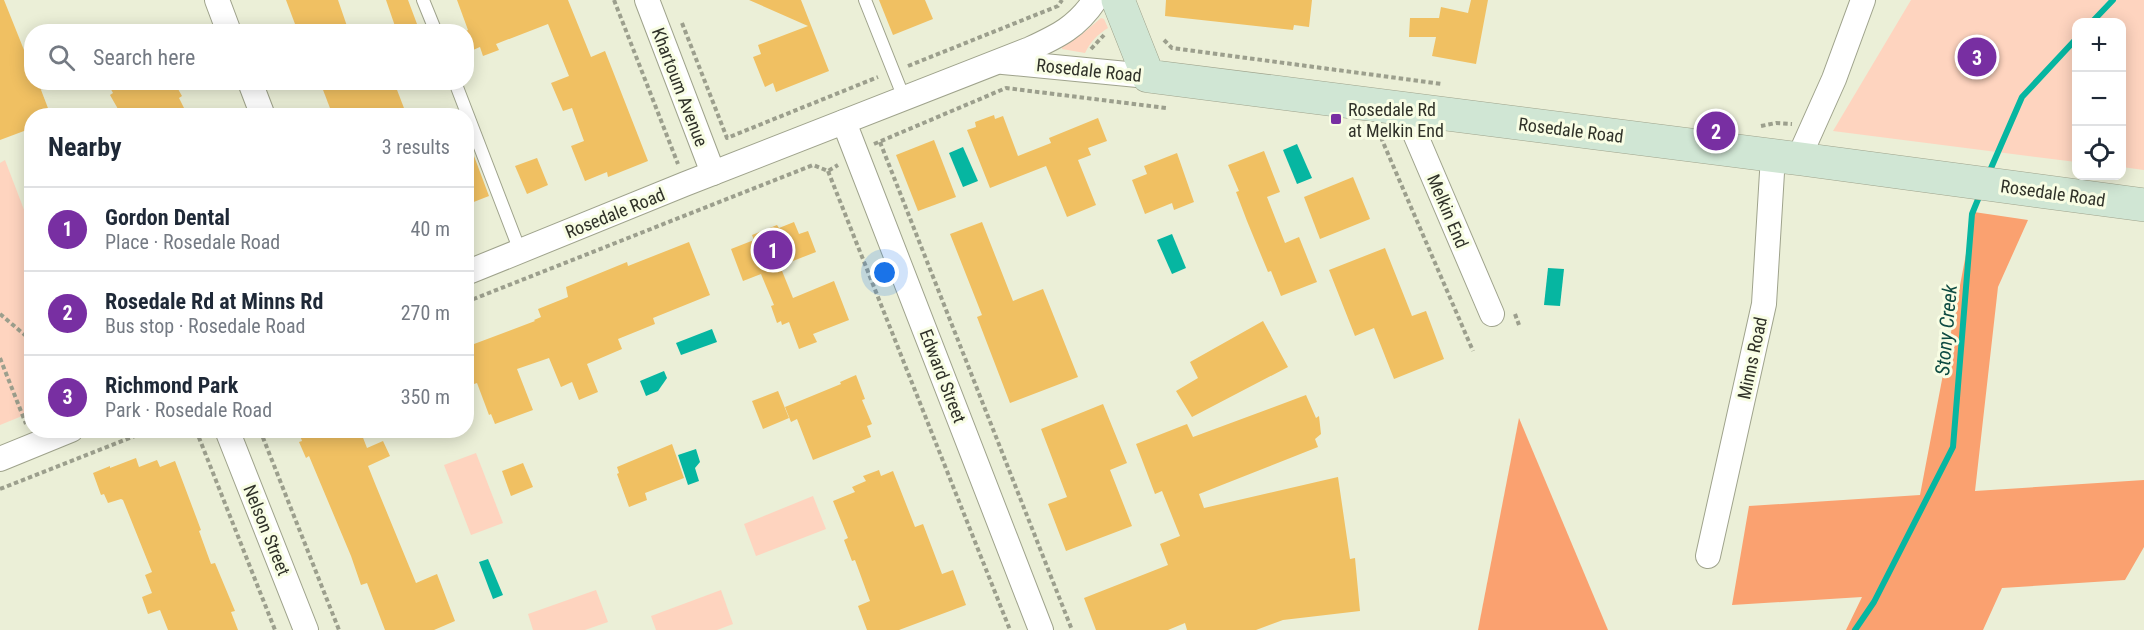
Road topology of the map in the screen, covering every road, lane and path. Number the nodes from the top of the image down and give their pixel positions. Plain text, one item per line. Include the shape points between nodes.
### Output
1 (217, 0) edge
2 (423, 0) edge
3 (614, 0) edge
4 (647, 0) edge
5 (865, 0) edge
6 (1062, 0) edge
7 (1095, 0) edge
8 (1863, 0) edge
9 (1058, 6) dead end
10 (1113, 15) edge
11 (681, 21) dead end
12 (226, 24) edge
13 (432, 24) edge
14 (1161, 38) dead end
15 (1088, 53) dead end
16 (998, 61) junction
17 (1148, 76) junction
18 (1447, 85) dead end
19 (1006, 88) dead end
20 (253, 90) edge
21 (458, 90) edge
22 (904, 98) junction
23 (260, 108) edge
24 (465, 108) edge
25 (1404, 108) junction
26 (844, 122) junction
27 (1776, 123) dead end
28 (1758, 127) dead end
29 (474, 131) edge
30 (1378, 134) dead end
31 (726, 138) dead end
32 (880, 142) junction
33 (874, 144) dead end
34 (1787, 157) junction
35 (839, 164) dead end
36 (828, 171) junction
37 (713, 173) junction
38 (685, 184) junction
39 (2144, 205) edge
40 (520, 251) junction
41 (474, 270) edge
42 (474, 299) edge
43 (0, 314) edge
44 (1492, 314) dead end
45 (24, 334) edge
46 (1473, 351) dead end
47 (0, 358) edge
48 (24, 419) edge
49 (31, 438) edge
50 (51, 438) edge
51 (130, 438) edge
52 (199, 438) edge
53 (230, 438) edge
54 (263, 438) edge
55 (34, 445) junction
56 (0, 459) edge
57 (0, 489) edge
58 (1708, 556) dead end
59 (275, 630) edge
60 (306, 630) edge
61 (339, 630) edge
62 (1010, 630) edge
63 (1041, 630) edge
64 (1072, 630) edge

1 - 12 street
2 - 13 lane
3 - 38 path
4 - 37 street, Khartoum Avenue
5 - 22 lane
6 - 9 path
7 - 16 street, Rosedale Road via 1085,15 1059,35
8 - 34 street, Minns Road via 1804,146
10 - 15 path
10 - 17 street
11 - 31 path
14 - 18 path via 1173,48
16 - 17 street, Rosedale Road
16 - 22 street, Rosedale Road
17 - 25 street, Rosedale Road
19 - 32 path
20 - 23 street
21 - 24 lane
22 - 26 street, Rosedale Road
25 - 34 street, Rosedale Road
25 - 44 street, Melkin End
26 - 37 street, Rosedale Road
26 - 63 street, Edward Street
27 - 28 path
29 - 40 lane
30 - 46 path
32 - 33 path
32 - 64 path
34 - 39 street, Rosedale Road
34 - 58 street, Minns Road via 1764,304
35 - 36 path
36 - 42 path via 813,165
36 - 62 path
37 - 38 street, Rosedale Road
38 - 40 street, Rosedale Road
40 - 41 street, Rosedale Road
43 - 45 path
47 - 48 path
49 - 55 path
50 - 55 street
51 - 57 path
52 - 59 path
53 - 60 street, Nelson Street
54 - 61 path
55 - 56 street

